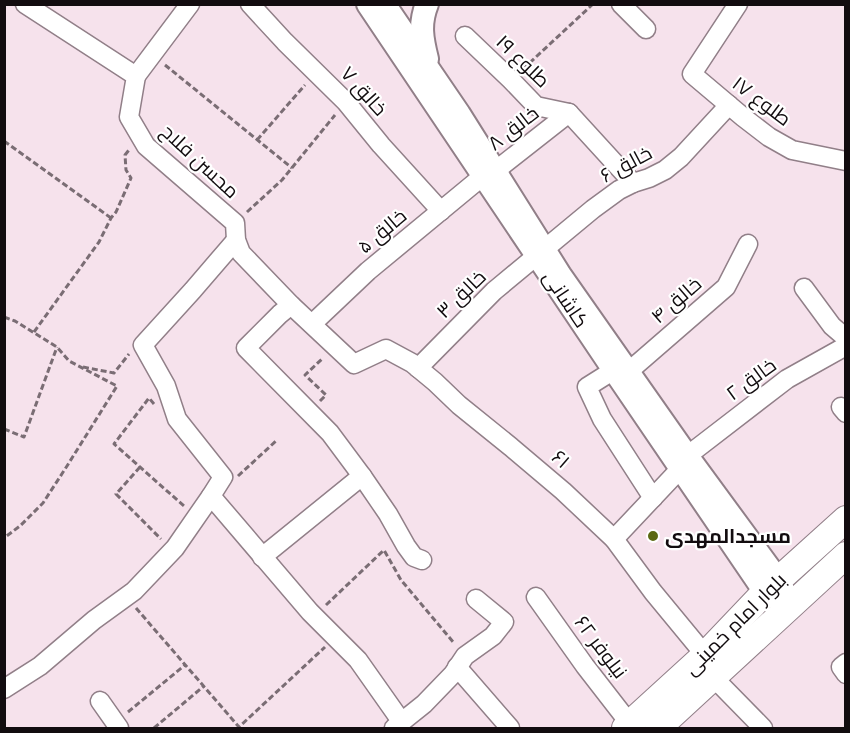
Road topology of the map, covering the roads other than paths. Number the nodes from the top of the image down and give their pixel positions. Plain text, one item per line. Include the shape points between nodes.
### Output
1 (25, 4) edge
2 (190, 4) edge
3 (250, 4) edge
4 (368, 4) edge
5 (428, 4) edge
6 (621, 4) edge
7 (738, 4) edge
8 (392, 7) edge
9 (646, 29) dead end
10 (465, 36) dead end
11 (430, 71) junction
12 (136, 76) junction
13 (428, 93) junction
14 (729, 105) junction
15 (569, 113) junction
16 (846, 161) edge
17 (489, 174) junction
18 (633, 183) junction
19 (441, 211) junction
20 (235, 231) junction
21 (748, 244) dead end
22 (540, 253) junction
23 (804, 288) dead end
24 (291, 305) junction
25 (312, 324) junction
26 (846, 338) edge
27 (846, 346) edge
28 (354, 364) joint
29 (418, 368) junction
30 (620, 373) junction
31 (684, 462) junction
32 (362, 476) junction
33 (211, 496) junction
34 (653, 498) junction
35 (846, 519) edge
36 (614, 539) junction
37 (846, 555) edge
38 (262, 557) junction
39 (422, 560) dead end
40 (772, 586) junction
41 (536, 597) dead end
42 (476, 598) dead end
43 (791, 606) junction
44 (461, 662) junction
45 (846, 663) edge
46 (709, 666) junction
47 (846, 674) edge
48 (4, 689) edge
49 (100, 701) dead end
50 (397, 725) edge
51 (117, 726) edge
52 (628, 726) edge
53 (510, 729) edge
54 (658, 729) edge
55 (763, 729) edge

1 - 12 street
2 - 12 street
3 - 19 street, خالق ۷ via 346,102
4 - 13 street, کاشانی
5 - 11 street via 421,38
6 - 9 street
7 - 14 street, طلوع ۱۷ via 692,74
8 - 11 street, کاشانی
10 - 15 street, طلوع ۱۹ via 536,106
11 - 13 street
11 - 17 street, کاشانی via 459,114
12 - 20 street, محسن فلاح via 129,117 146,147
13 - 17 street, کاشانی
14 - 16 street, طلوع ۱۷ via 792,150
14 - 18 street, خالق ۶ via 681,158 665,170
15 - 17 street, خالق ۸
15 - 18 street
17 - 19 street, خالق ۵
17 - 22 street, کاشانی
18 - 22 street, خالق ۶ via 593,209
19 - 25 street, خالق ۵
20 - 24 street, محسن فلاح via 241,254
20 - 33 street via 193,290 143,345 166,386 177,419 223,477
21 - 30 street, خالق ۴ via 726,287
22 - 29 street, خالق ۳ via 494,291
22 - 30 street, کاشانی via 560,275
23 - 26 street via 832,326
24 - 25 street, محسن فلاح
24 - 32 street via 246,348 330,433
25 - 28 street, محسن فلاح
27 - 31 street, خالق ۲ via 787,379
28 - 29 street, ۶۱ via 386,349
29 - 36 street, ۶۱
30 - 31 street, کاشانی
30 - 34 street, خالق ۴ via 587,387 602,419
31 - 34 street, خالق ۲
31 - 40 street, کاشانی
32 - 38 street
32 - 39 street via 406,546 414,557
33 - 38 street
33 - 48 street via 172,551 134,591 40,666
34 - 36 street, خالق ۲
35 - 40 main road, بلوار امام خمینی
36 - 46 street, ۶۱
37 - 43 main road, بلوار امام خمینی
38 - 50 street via 358,660
40 - 43 street
40 - 46 main road, بلوار امام خمینی
41 - 52 street, نیلوفر ۶۲
42 - 44 street via 504,622
43 - 46 main road, بلوار امام خمینی
44 - 50 street via 424,704
44 - 53 street
45 - 47 street via 840,668
46 - 52 main road, بلوار امام خمینی
46 - 54 main road, بلوار امام خمینی
46 - 55 street, ۶۱
49 - 51 street

